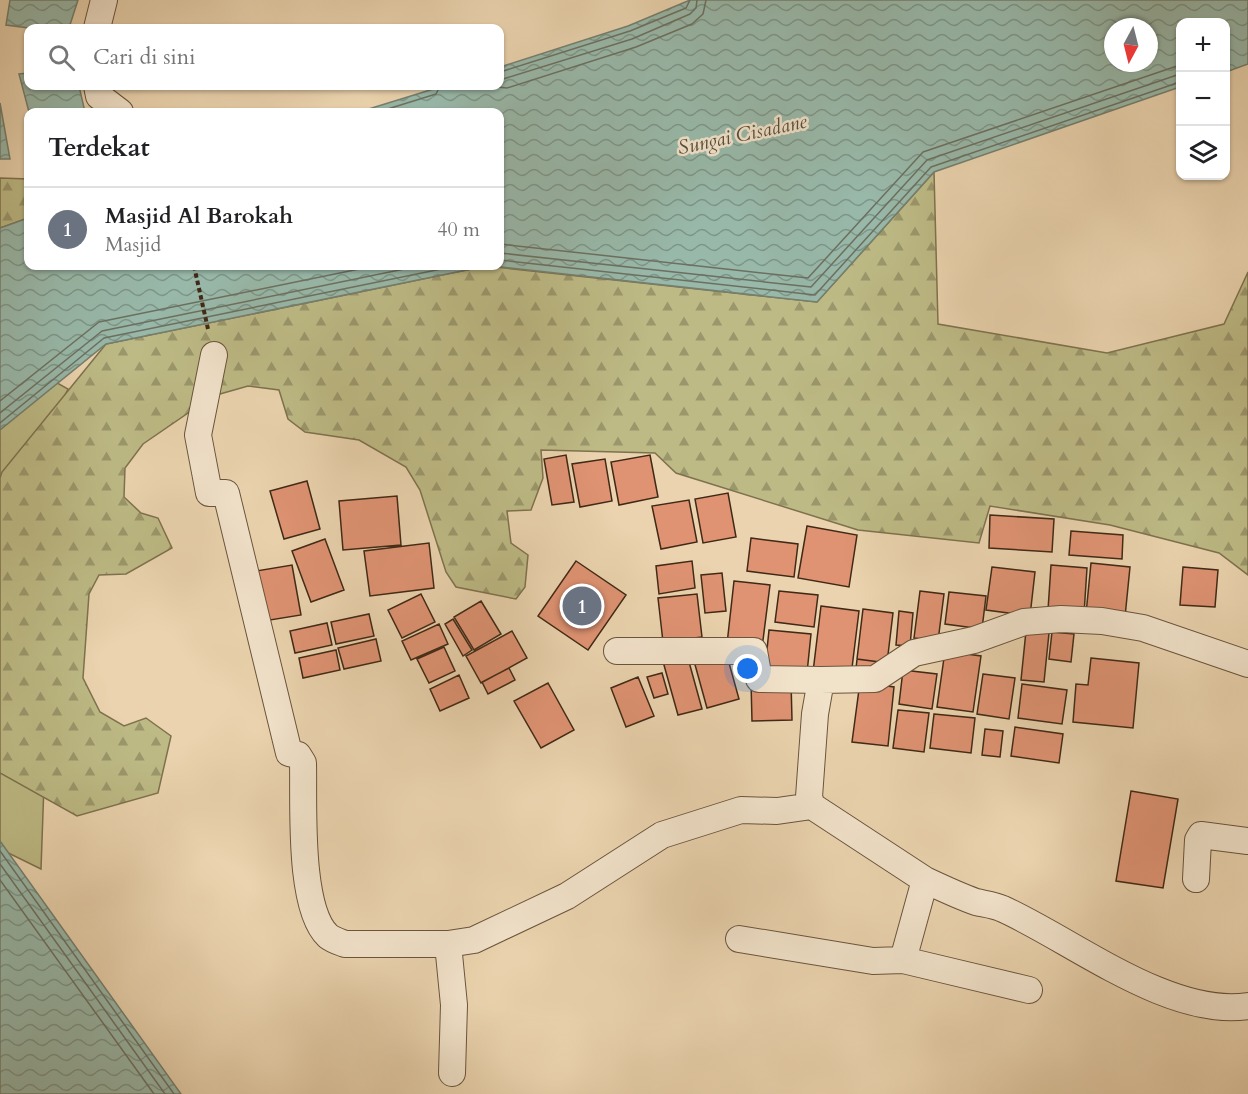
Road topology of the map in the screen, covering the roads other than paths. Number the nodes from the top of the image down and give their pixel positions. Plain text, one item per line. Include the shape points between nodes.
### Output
1 (104, 0) edge
2 (98, 24) edge
3 (98, 90) edge
4 (115, 108) edge
5 (214, 355) road end
6 (617, 651) dead end
7 (1248, 663) edge
8 (821, 680) junction
9 (812, 806) junction
10 (1248, 841) edge
11 (1196, 879) dead end
12 (925, 880) junction
13 (739, 939) dead end
14 (448, 944) junction
15 (903, 960) junction
16 (1029, 990) dead end
17 (1248, 1005) edge
18 (452, 1073) dead end

1 - 2 street
3 - 4 street via 99,96
5 - 14 street via 198,435 209,493 226,493 289,753 298,755 303,762 305,866 316,918 330,938 345,944
6 - 8 street via 754,651 759,679
7 - 8 street via 1143,628 1061,619 1024,622 974,640 914,653 875,680
8 - 9 street via 809,797
9 - 12 street
9 - 14 street via 777,811 741,810 662,835 567,896 474,940
10 - 11 street via 1201,835
12 - 15 street
12 - 17 street via 1002,908 1084,954 1176,997 1206,1004
13 - 15 street via 873,961
14 - 18 street via 454,1005
15 - 16 street

